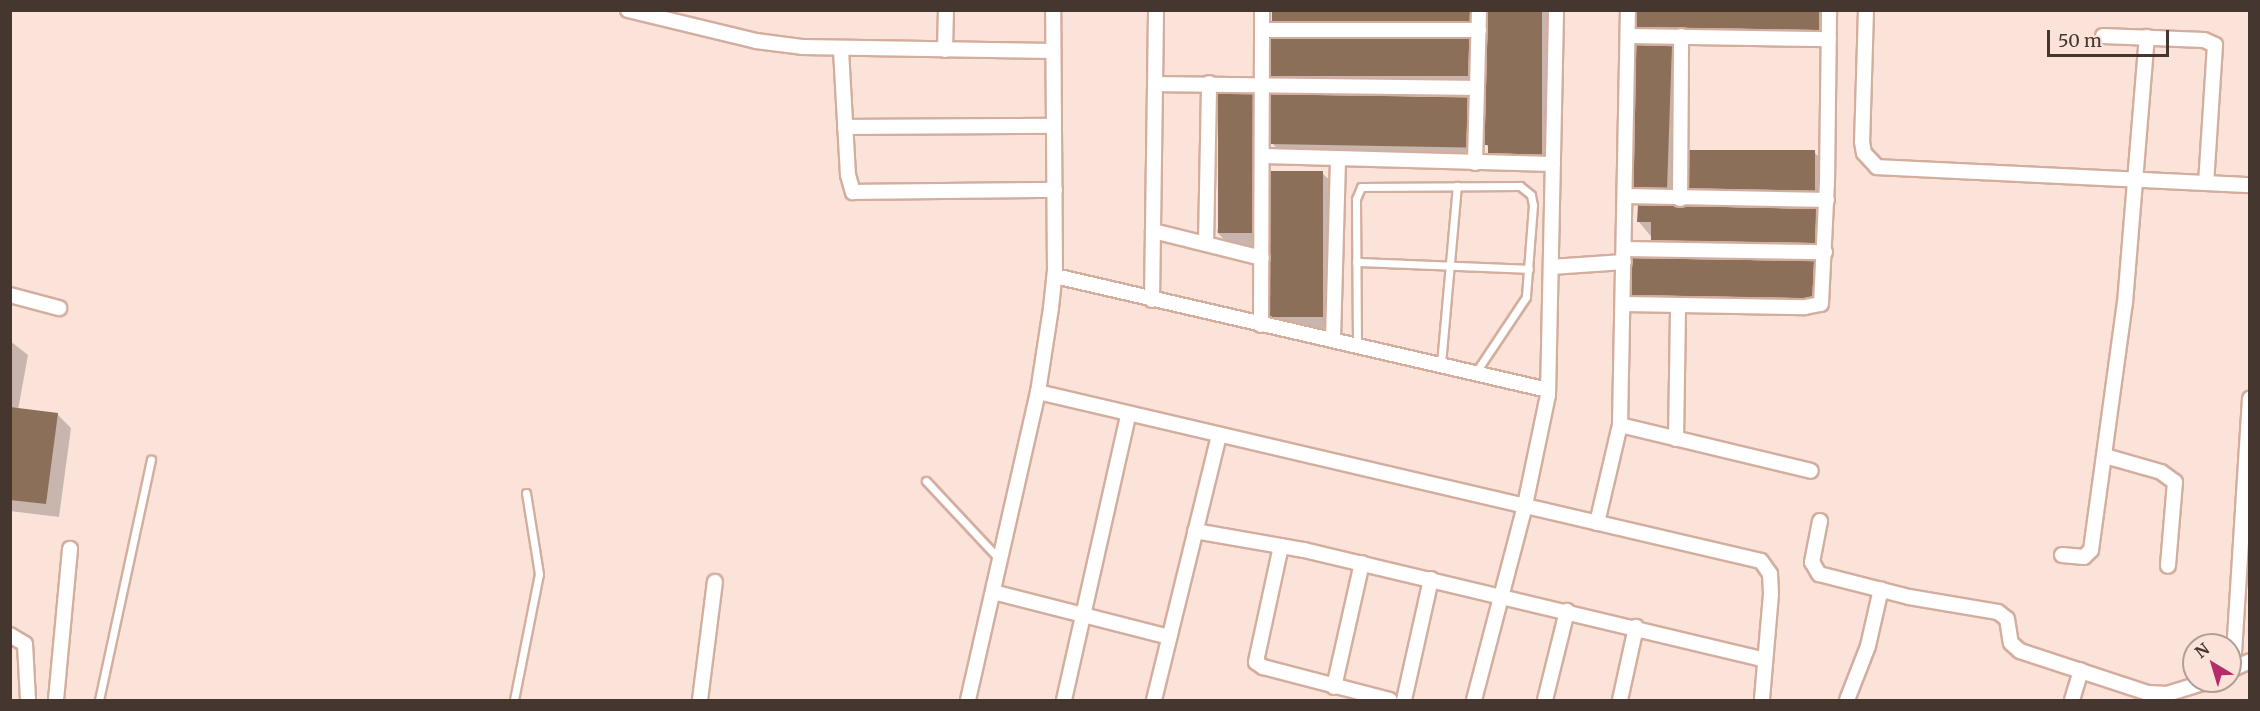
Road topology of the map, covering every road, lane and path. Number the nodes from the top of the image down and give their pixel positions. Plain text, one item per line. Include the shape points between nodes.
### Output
1 (628, 10) edge
2 (946, 10) edge
3 (1053, 10) edge
4 (1156, 10) edge
5 (1262, 10) edge
6 (1479, 10) edge
7 (1556, 10) edge
8 (1628, 10) edge
9 (1829, 10) edge
10 (1866, 10) edge
11 (1263, 30) junction
12 (1479, 30) junction
13 (1628, 36) junction
14 (1681, 36) junction
15 (2103, 36) dead end
16 (2147, 38) junction
17 (1829, 39) junction
18 (842, 50) junction
19 (945, 50) junction
20 (1053, 51) junction
21 (1209, 83) junction
22 (1155, 84) junction
23 (1263, 85) junction
24 (1478, 88) junction
25 (1054, 126) junction
26 (845, 127) junction
27 (1264, 156) junction
28 (1338, 159) junction
29 (1475, 163) junction
30 (1553, 164) junction
31 (2134, 181) junction
32 (2206, 183) junction
33 (2250, 185) edge
34 (1457, 186) junction
35 (1055, 190) junction
36 (1625, 196) junction
37 (1680, 199) junction
38 (1827, 200) junction
39 (1153, 231) junction
40 (1206, 244) junction
41 (1825, 252) junction
42 (1624, 256) junction
43 (1262, 258) junction
44 (1356, 262) junction
45 (1450, 267) junction
46 (1551, 267) junction
47 (1529, 269) junction
48 (1055, 276) junction
49 (10, 295) edge
50 (1152, 300) junction
51 (1625, 304) junction
52 (1678, 305) junction
53 (59, 308) dead end
54 (1261, 325) junction
55 (1333, 339) junction
56 (1357, 344) junction
57 (1441, 364) junction
58 (1476, 372) junction
59 (1548, 390) junction
60 (1038, 392) junction
61 (2250, 399) edge
62 (1128, 415) junction
63 (1620, 425) junction
64 (1219, 435) junction
65 (1676, 439) junction
66 (2105, 456) junction
67 (151, 460) dead end
68 (1811, 471) dead end
69 (926, 481) dead end
70 (526, 493) dead end
71 (1525, 505) junction
72 (1820, 520) dead end
73 (1597, 523) junction
74 (1196, 531) junction
75 (1281, 546) junction
76 (69, 549) dead end
77 (2062, 555) dead end
78 (1000, 560) junction
79 (1362, 563) junction
80 (2168, 566) dead end
81 (1431, 579) junction
82 (715, 582) dead end
83 (1881, 590) junction
84 (993, 592) junction
85 (1502, 596) junction
86 (1567, 611) junction
87 (1083, 615) junction
88 (1636, 627) junction
89 (2234, 633) edge
90 (10, 635) edge
91 (1169, 637) junction
92 (1765, 660) junction
93 (2081, 670) junction
94 (1334, 687) junction
95 (2182, 689) edge
96 (2147, 697) edge
97 (28, 700) edge
98 (56, 700) edge
99 (99, 700) edge
100 (514, 700) edge
101 (700, 700) edge
102 (968, 700) edge
103 (1064, 700) edge
104 (1154, 700) edge
105 (1390, 700) edge
106 (1404, 700) edge
107 (1474, 700) edge
108 (1545, 700) edge
109 (1620, 700) edge
110 (1762, 700) edge
111 (1848, 700) edge
112 (2072, 700) edge

1 - 18 street via 756,41
2 - 19 street
3 - 20 street
4 - 22 street
5 - 11 street
6 - 12 street
7 - 30 street
8 - 13 street
9 - 17 street
10 - 31 street via 1863,142 1864,153 1877,167
11 - 12 street
11 - 23 street
12 - 24 street
13 - 14 street
13 - 36 street
14 - 17 street
14 - 37 street
15 - 16 street
16 - 31 street
16 - 32 street via 2211,40 2215,45
17 - 38 street
18 - 19 street
18 - 26 street
19 - 20 street
20 - 25 street
21 - 22 street
21 - 23 street
21 - 40 street
22 - 39 street
23 - 24 street
23 - 27 street
24 - 29 street
25 - 26 street
25 - 35 street
26 - 35 street via 849,187 858,194
27 - 28 street
27 - 43 street
28 - 29 street
28 - 55 street
29 - 30 street
30 - 46 street
31 - 32 street
31 - 66 street via 2125,303
32 - 33 street
34 - 44 lane via 1361,187 1356,199
34 - 45 lane
34 - 47 lane via 1520,186 1527,190 1533,205
35 - 48 street
36 - 37 street
36 - 42 street
37 - 38 street
38 - 41 street
39 - 40 street
39 - 50 street
40 - 43 street
41 - 42 street
41 - 52 street via 1823,299 1817,307
42 - 46 street
42 - 51 street
43 - 54 street
44 - 45 lane
44 - 56 lane
45 - 47 lane
45 - 57 lane
46 - 59 street
47 - 58 lane via 1523,304
48 - 50 street
48 - 60 street
49 - 53 street
50 - 54 street
51 - 52 street
51 - 63 street
52 - 65 street
54 - 55 street
55 - 56 street
56 - 57 street
57 - 58 street
58 - 59 street
59 - 71 street
60 - 62 street
60 - 78 street
61 - 89 street
62 - 64 street
62 - 87 street
63 - 65 street
63 - 73 street
64 - 71 street
64 - 74 street
65 - 68 street
66 - 77 street via 2091,550 2084,557
66 - 80 street via 2161,472 2175,482
67 - 99 lane
69 - 78 lane
70 - 100 lane via 539,574
71 - 73 street
71 - 85 street
72 - 83 street via 1814,569
73 - 92 street via 1761,561 1767,566 1771,594
74 - 75 street
74 - 91 street
75 - 79 street
75 - 94 street via 1256,662
76 - 98 street
78 - 84 street
79 - 81 street
79 - 94 street
81 - 85 street
81 - 106 street
82 - 101 street
83 - 93 street via 1998,612 2007,619 2014,647
83 - 111 street via 1868,646
84 - 87 street
84 - 102 street
85 - 86 street
85 - 107 street
86 - 88 street
86 - 108 street
87 - 91 street
87 - 103 street
88 - 92 street
88 - 109 street
90 - 97 street via 25,644
91 - 104 street
92 - 110 street
93 - 96 street
93 - 112 street
94 - 105 street
95 - 96 street

